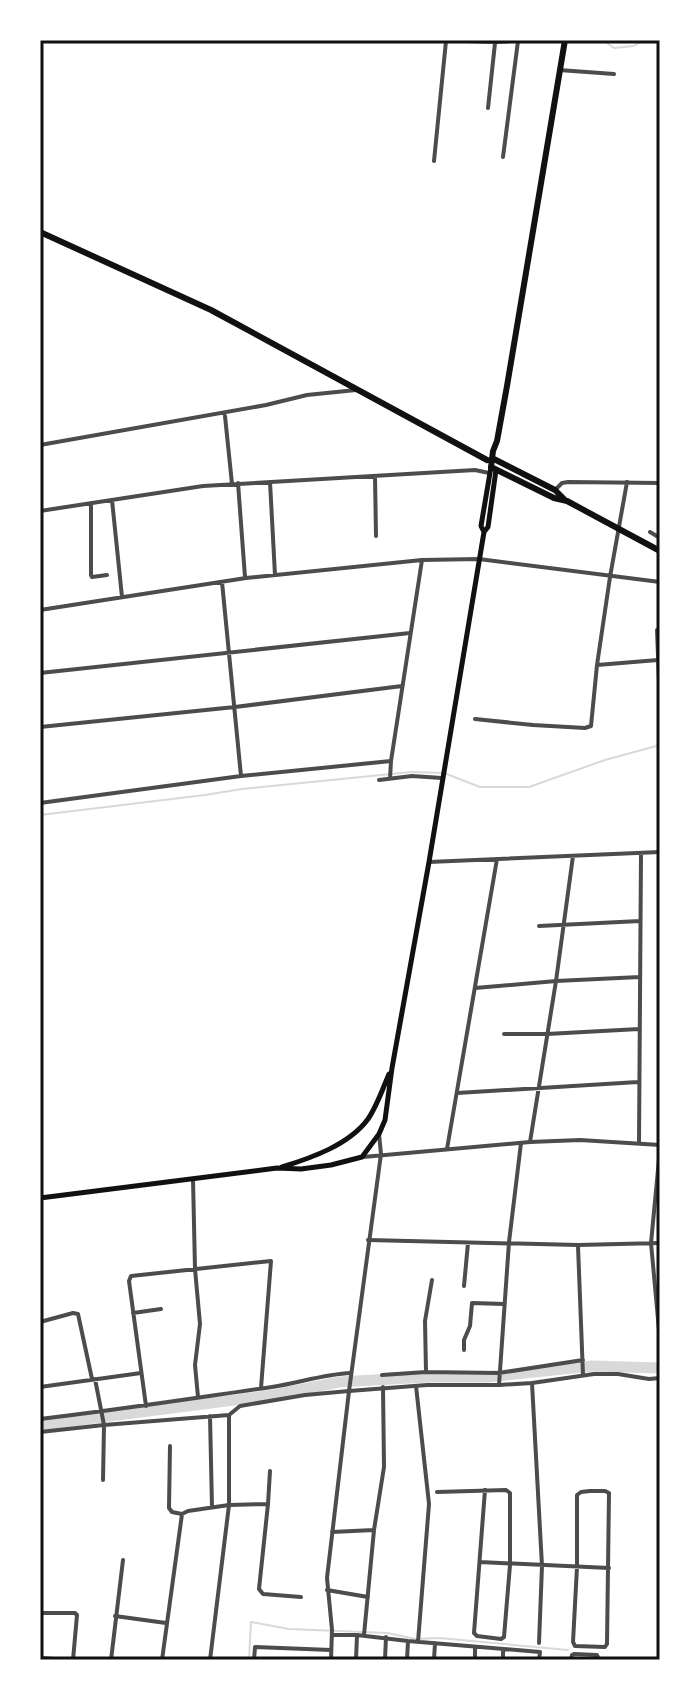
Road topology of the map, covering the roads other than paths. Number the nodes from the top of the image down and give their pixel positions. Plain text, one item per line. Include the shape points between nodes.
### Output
1 (435, 40) edge
2 (531, 40) edge
3 (549, 40) edge
4 (565, 40) edge
5 (446, 41) edge
6 (518, 41) edge
7 (496, 42) edge
8 (559, 70) junction
9 (614, 74) dead end
10 (488, 108) dead end
11 (503, 157) dead end
12 (434, 161) dead end
13 (40, 232) edge
14 (358, 389) junction
15 (225, 416) dead end
16 (40, 445) edge
17 (491, 466) junction
18 (375, 476) junction
19 (270, 482) junction
20 (627, 482) junction
21 (660, 483) edge
22 (235, 484) junction
23 (555, 490) junction
24 (112, 500) junction
25 (567, 501) junction
26 (91, 503) junction
27 (40, 511) edge
28 (619, 528) junction
29 (650, 532) dead end
30 (376, 536) dead end
31 (660, 538) edge
32 (660, 551) edge
33 (479, 559) junction
34 (422, 560) junction
35 (107, 575) dead end
36 (275, 575) junction
37 (610, 577) junction
38 (246, 578) junction
39 (222, 582) junction
40 (660, 582) edge
41 (122, 597) junction
42 (40, 610) edge
43 (657, 630) dead end
44 (410, 633) junction
45 (229, 653) junction
46 (658, 660) junction
47 (597, 665) junction
48 (40, 673) edge
49 (402, 686) junction
50 (235, 707) junction
51 (660, 708) edge
52 (475, 719) dead end
53 (40, 727) edge
54 (391, 763) junction
55 (241, 776) junction
56 (390, 777) junction
57 (442, 777) junction
58 (379, 780) dead end
59 (40, 803) edge
60 (660, 852) edge
61 (641, 853) junction
62 (573, 856) junction
63 (497, 859) junction
64 (429, 862) junction
65 (640, 921) junction
66 (564, 925) junction
67 (539, 926) dead end
68 (640, 977) junction
69 (556, 981) junction
70 (475, 988) junction
71 (639, 1029) junction
72 (504, 1034) dead end
73 (547, 1034) junction
74 (392, 1068) junction
75 (638, 1082) junction
76 (538, 1087) junction
77 (457, 1093) junction
78 (371, 1112) junction
79 (385, 1120) junction
80 (379, 1134) junction
81 (530, 1142) junction
82 (639, 1142) junction
83 (521, 1143) junction
84 (660, 1147) edge
85 (447, 1149) junction
86 (334, 1152) junction
87 (381, 1154) junction
88 (362, 1157) junction
89 (341, 1163) junction
90 (277, 1168) junction
91 (193, 1179) junction
92 (40, 1198) edge
93 (368, 1240) junction
94 (509, 1242) junction
95 (468, 1243) junction
96 (651, 1243) junction
97 (660, 1243) edge
98 (578, 1245) junction
99 (195, 1269) junction
100 (432, 1280) dead end
101 (464, 1286) dead end
102 (504, 1304) junction
103 (161, 1309) dead end
104 (133, 1313) junction
105 (40, 1322) edge
106 (660, 1341) edge
107 (464, 1350) dead end
108 (583, 1367) junction
109 (426, 1372) junction
110 (141, 1373) junction
111 (382, 1375) dead end
112 (351, 1376) junction
113 (499, 1378) junction
114 (660, 1378) edge
115 (94, 1379) junction
116 (532, 1383) junction
117 (416, 1386) junction
118 (40, 1387) edge
119 (383, 1387) junction
120 (261, 1388) junction
121 (349, 1390) junction
122 (198, 1397) junction
123 (146, 1406) junction
124 (229, 1415) junction
125 (210, 1416) junction
126 (40, 1419) edge
127 (102, 1419) junction
128 (40, 1432) edge
129 (170, 1446) dead end
130 (270, 1471) dead end
131 (103, 1480) dead end
132 (485, 1490) junction
133 (437, 1492) dead end
134 (268, 1504) junction
135 (229, 1505) junction
136 (212, 1507) junction
137 (182, 1514) junction
138 (374, 1530) junction
139 (332, 1532) junction
140 (123, 1560) dead end
141 (480, 1562) junction
142 (510, 1565) junction
143 (542, 1566) junction
144 (577, 1567) junction
145 (609, 1568) junction
146 (327, 1590) junction
147 (301, 1597) dead end
148 (368, 1597) junction
149 (40, 1613) edge
150 (115, 1616) junction
151 (166, 1623) junction
152 (332, 1631) junction
153 (364, 1633) junction
154 (357, 1635) junction
155 (386, 1637) junction
156 (418, 1640) junction
157 (408, 1641) junction
158 (435, 1643) junction
159 (539, 1643) dead end
160 (475, 1647) junction
161 (503, 1649) junction
162 (331, 1650) junction
163 (531, 1650) junction
164 (40, 1658) edge
165 (71, 1660) edge
166 (111, 1660) edge
167 (162, 1660) edge
168 (210, 1660) edge
169 (254, 1660) edge
170 (331, 1660) edge
171 (356, 1660) edge
172 (385, 1660) edge
173 (407, 1660) edge
174 (434, 1660) edge
175 (475, 1660) edge
176 (503, 1660) edge
177 (531, 1660) edge
178 (539, 1660) edge
179 (571, 1660) edge
180 (599, 1660) edge

1 - 5 street
2 - 6 street
3 - 4 street
4 - 8 highway
5 - 7 street
5 - 12 street
6 - 7 street
6 - 11 street
7 - 10 street
8 - 9 street
8 - 17 highway
13 - 14 highway via 211,310
14 - 16 street
14 - 17 highway
15 - 22 street
17 - 18 street
17 - 23 highway
17 - 25 highway
17 - 33 main road via 488,527
18 - 19 street
18 - 30 street
19 - 22 street
19 - 36 street
20 - 21 street
20 - 23 street via 568,482
20 - 28 street
22 - 24 street
22 - 38 street
23 - 25 highway
24 - 26 street
24 - 41 street
25 - 28 highway
26 - 27 street
26 - 35 street via 91,575
28 - 32 highway
28 - 37 street
29 - 31 street
33 - 34 street
33 - 37 street
33 - 57 main road
34 - 36 street
34 - 44 street
36 - 38 street
37 - 40 street
37 - 47 street
38 - 39 street
39 - 41 street
39 - 45 street
41 - 42 street
43 - 46 street
44 - 45 street
44 - 49 street
45 - 48 street
45 - 50 street
46 - 47 street
46 - 51 street
47 - 52 street via 593,722 588,728
49 - 50 street
49 - 54 street
50 - 53 street
50 - 55 street
54 - 55 street
54 - 56 street
55 - 59 street
56 - 57 street
56 - 58 street
57 - 64 main road
60 - 61 street
61 - 62 street
61 - 65 street
62 - 63 street
62 - 66 street
63 - 64 street
63 - 70 street
64 - 74 main road
65 - 66 street
65 - 68 street
66 - 67 street
66 - 69 street
68 - 69 street
68 - 71 street
69 - 70 street
69 - 73 street
70 - 77 street
71 - 73 street
71 - 75 street
72 - 73 street
73 - 76 street
74 - 78 main road
74 - 79 main road
75 - 76 street
75 - 82 street
76 - 77 street
76 - 81 street
77 - 85 street
78 - 79 main road
78 - 86 main road
79 - 80 main road
80 - 87 street
80 - 88 main road
81 - 82 street
81 - 83 street
82 - 84 street
83 - 85 street
83 - 94 street
84 - 96 street
85 - 87 street
86 - 89 main road
86 - 90 main road
87 - 88 street
87 - 93 street
88 - 89 main road
89 - 90 main road
90 - 91 main road
91 - 92 main road
91 - 99 street
93 - 95 street
93 - 112 street
94 - 95 street
94 - 98 street
94 - 102 street
95 - 101 street
96 - 97 street
96 - 98 street
96 - 106 street
98 - 108 street
99 - 104 street via 130,1277
99 - 120 street via 271,1261
99 - 122 street
100 - 109 street via 425,1321
102 - 107 street via 472,1303
102 - 113 street
103 - 104 street
104 - 110 street
105 - 115 street via 78,1314
108 - 113 street
108 - 114 street
108 - 116 street via 573,1378
109 - 111 street
109 - 113 street
110 - 115 street
110 - 123 street
112 - 120 street via 331,1374
112 - 121 street
113 - 116 street
113 - 117 street
115 - 118 street
115 - 127 street
116 - 143 street
117 - 119 street
117 - 156 street via 429,1504
119 - 121 street
119 - 138 street via 384,1467
120 - 122 street
121 - 124 street via 240,1406
121 - 139 street
122 - 123 street
123 - 127 street
124 - 125 street
124 - 135 street
125 - 127 street
125 - 136 street
126 - 127 street
127 - 128 street
127 - 131 street
129 - 137 street via 169,1508
130 - 134 street
132 - 133 street
132 - 141 street
132 - 142 street via 510,1493
134 - 135 street
134 - 147 street via 259,1589 263,1594
135 - 136 street
135 - 168 street
136 - 137 street
137 - 151 street
138 - 139 street
138 - 148 street
139 - 146 street
140 - 150 street
141 - 142 street
141 - 142 street via 474,1633 485,1638 504,1637
142 - 143 street
143 - 144 street
143 - 159 street
144 - 145 street
144 - 145 street via 577,1495 605,1491
144 - 145 street via 573,1642 584,1647 607,1644
146 - 148 street
146 - 152 street
148 - 153 street
149 - 165 street via 78,1617
150 - 151 street
150 - 166 street
151 - 167 street
152 - 154 street
152 - 162 street
153 - 154 street
153 - 155 street
154 - 171 street
155 - 157 street
155 - 172 street
156 - 157 street
156 - 158 street
157 - 173 street
158 - 160 street
158 - 174 street
160 - 161 street
160 - 175 street
161 - 163 street
161 - 176 street
162 - 169 street via 255,1647
162 - 170 street
163 - 177 street
163 - 178 street via 540,1652
164 - 165 street
179 - 180 street via 574,1654 597,1655

